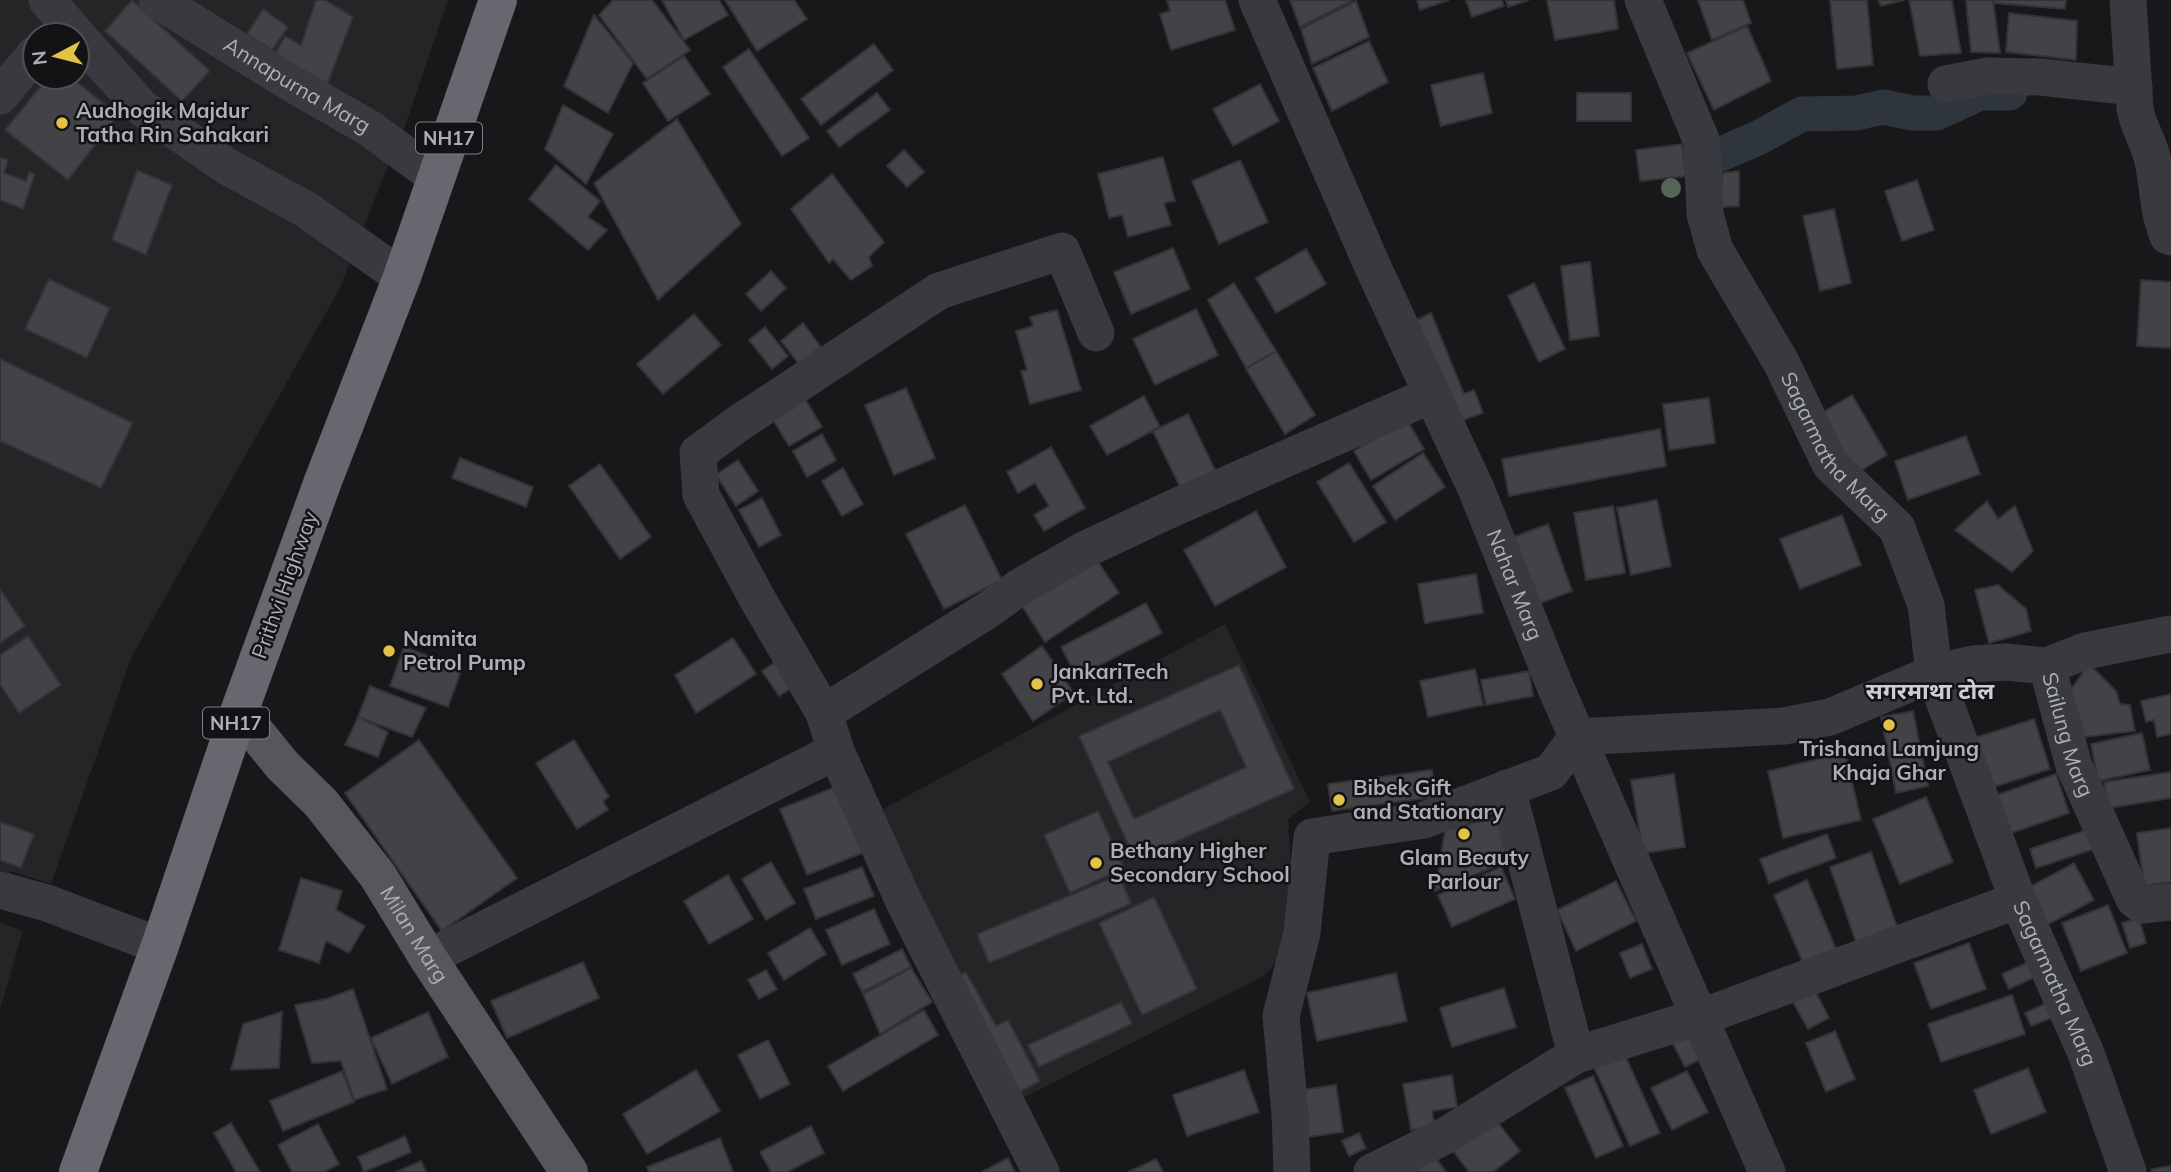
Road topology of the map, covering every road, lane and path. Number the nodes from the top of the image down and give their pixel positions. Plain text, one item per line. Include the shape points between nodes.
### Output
1 (157, 0) edge
2 (498, 0) edge
3 (1257, 0) edge
4 (1643, 0) edge
5 (2128, 0) edge
6 (91, 54) edge
7 (21, 71) edge
8 (1946, 84) dead end
9 (2134, 87) junction
10 (0, 96) edge
11 (436, 177) junction
12 (2171, 237) edge
13 (402, 276) junction
14 (1096, 333) dead end
15 (1431, 395) junction
16 (2171, 634) edge
17 (2047, 666) junction
18 (1934, 673) junction
19 (239, 712) junction
20 (824, 713) junction
21 (1587, 736) junction
22 (836, 751) junction
23 (1507, 788) junction
24 (0, 890) edge
25 (2018, 900) junction
26 (2171, 902) edge
27 (160, 946) junction
28 (428, 958) junction
29 (1708, 1013) junction
30 (1576, 1055) junction
31 (78, 1172) edge
32 (569, 1172) edge
33 (1041, 1172) edge
34 (1292, 1172) edge
35 (1372, 1172) edge
36 (1767, 1172) edge
37 (2128, 1172) edge

1 - 11 street, Annapurna Marg via 369,128
2 - 11 highway, Prithvi Highway / NH17
3 - 15 street, Nahar Marg
4 - 18 street, Sagarmatha Marg via 1702,142 1705,214 1715,250 1781,362 1830,464 1897,528 1926,606
5 - 9 street
6 - 13 street via 142,108 228,167 305,209
7 - 10 street
8 - 9 street via 1989,76
9 - 12 street via 2138,123 2152,157 2164,226
11 - 13 highway, Prithvi Highway / NH17
13 - 19 highway, Prithvi Highway / NH17
14 - 20 street via 1062,251 939,291 698,453 701,495
15 - 20 street via 1084,550
15 - 21 street, Nahar Marg
16 - 17 street via 2085,651
17 - 18 street, Sailung Marg via 1973,664
17 - 26 street, Sailung Marg via 2074,766 2134,899 2142,905
18 - 21 street, Sailung Marg via 1853,709 1805,723
18 - 25 street, Sagarmatha Marg
19 - 27 highway, Prithvi Highway / NH17
19 - 28 main road, Milan Marg via 370,865
20 - 22 street
21 - 23 street via 1550,772
21 - 29 street, Nahar Marg
22 - 28 street
22 - 33 street via 905,904
23 - 30 street
23 - 34 street via 1424,820 1312,837 1302,933 1282,1016
24 - 27 street
25 - 29 street
25 - 37 street, Sagarmatha Marg via 2086,1054
27 - 31 highway, Prithvi Highway / NH17
28 - 32 main road, Milan Marg
29 - 30 street
29 - 36 street, Nahar Marg
30 - 35 street via 1445,1136

